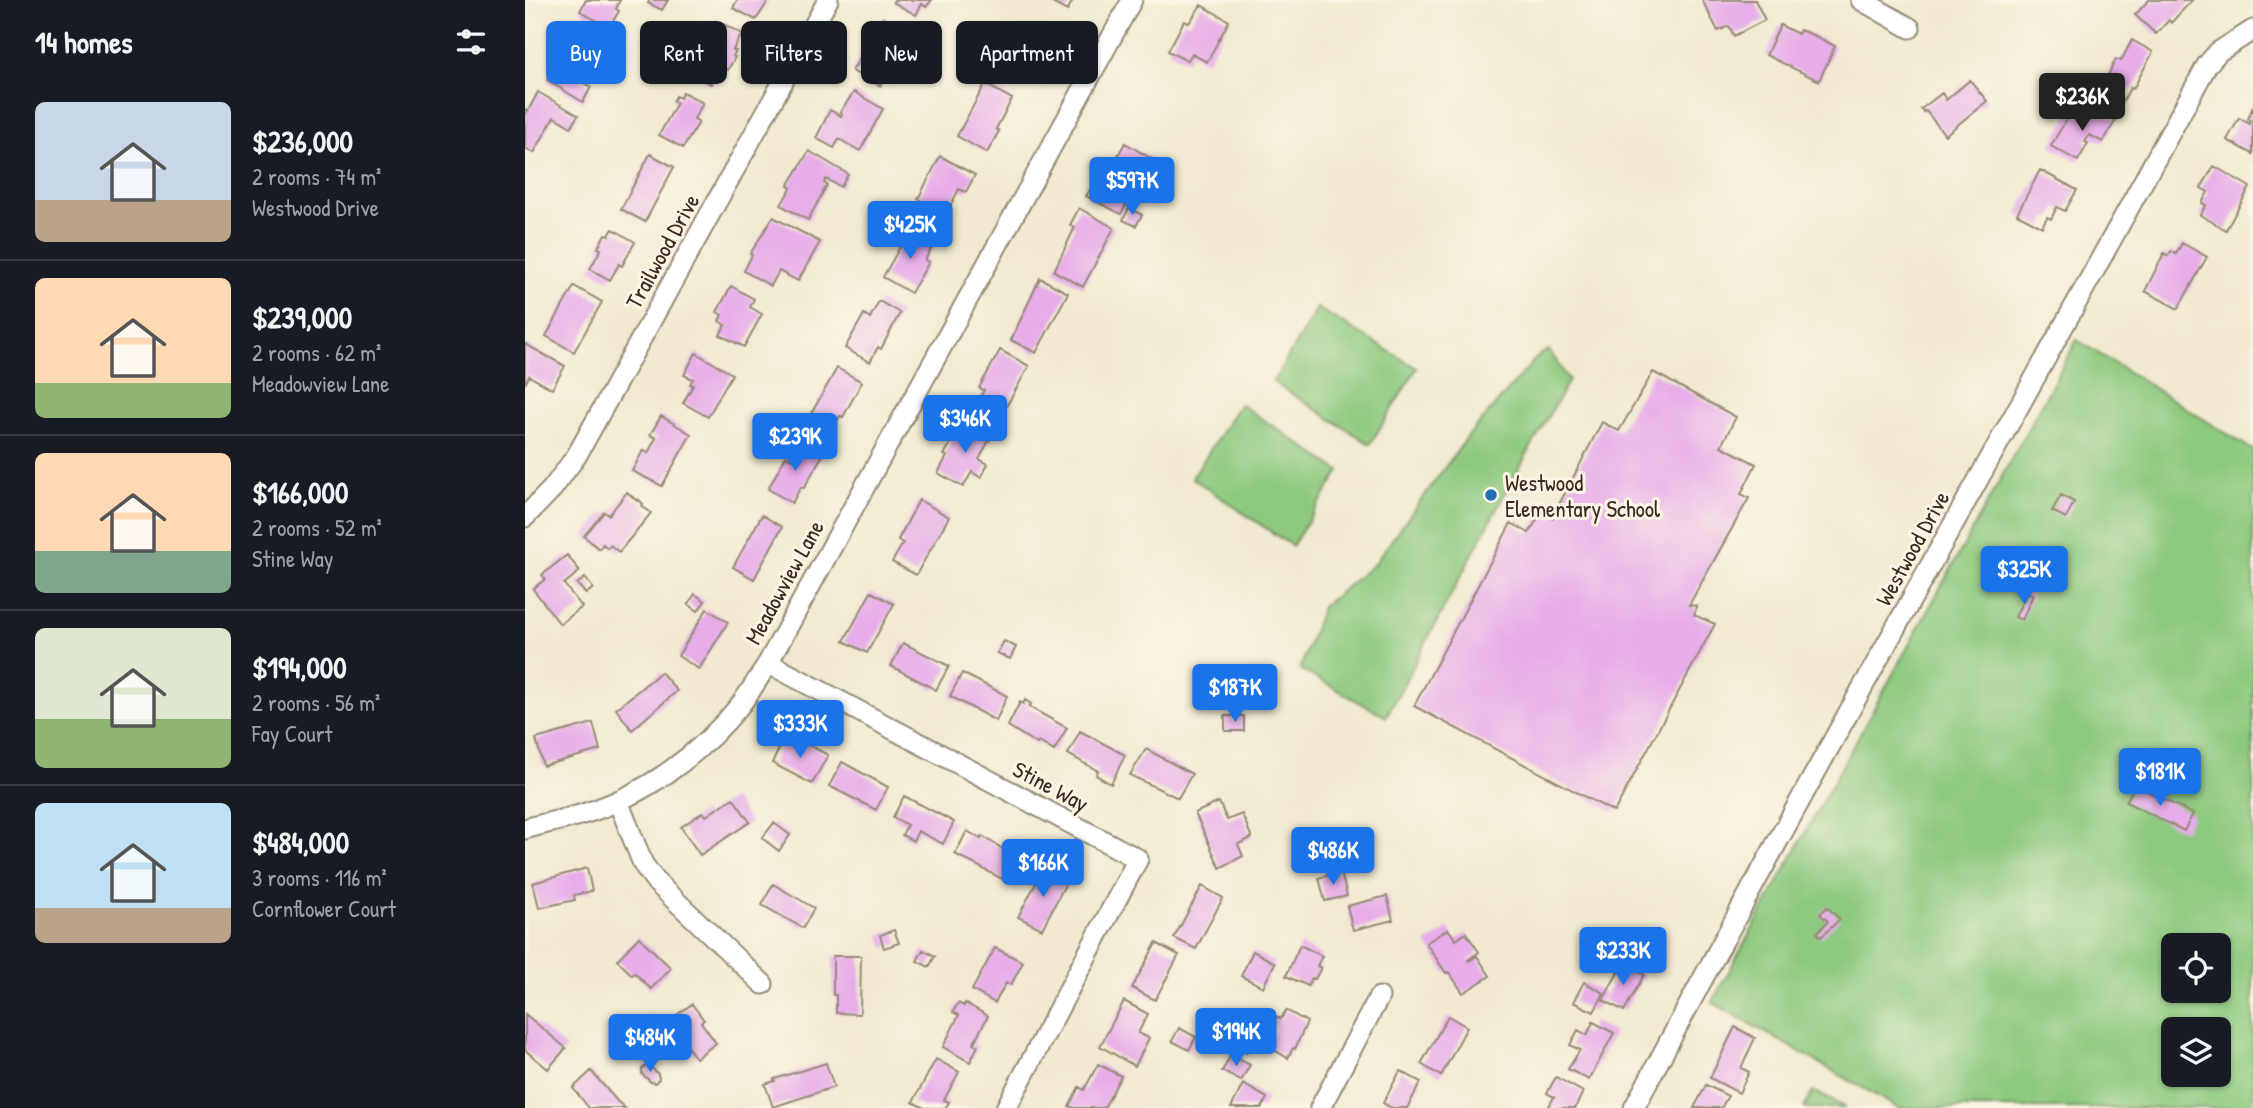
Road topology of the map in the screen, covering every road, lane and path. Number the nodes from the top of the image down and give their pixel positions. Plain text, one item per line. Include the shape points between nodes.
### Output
1 (828, 0) edge
2 (1132, 0) edge
3 (1861, 0) edge
4 (1910, 28) dead end
5 (2253, 30) edge
6 (525, 517) edge
7 (768, 663) junction
8 (618, 801) junction
9 (525, 829) edge
10 (763, 984) dead end
11 (1379, 997) dead end
12 (1006, 1108) edge
13 (1320, 1108) edge
14 (1634, 1108) edge

1 - 6 street, Trailwood Drive via 577,455
2 - 7 street, Meadowview Lane
3 - 4 street
5 - 14 street, Westwood Drive via 2218,52 2207,65
7 - 8 street, Meadowview Lane via 742,703 712,736 663,776
7 - 12 street, Stine Way via 1138,859
8 - 9 street, Meadowview Lane
8 - 10 street via 643,864 657,883
11 - 13 street

